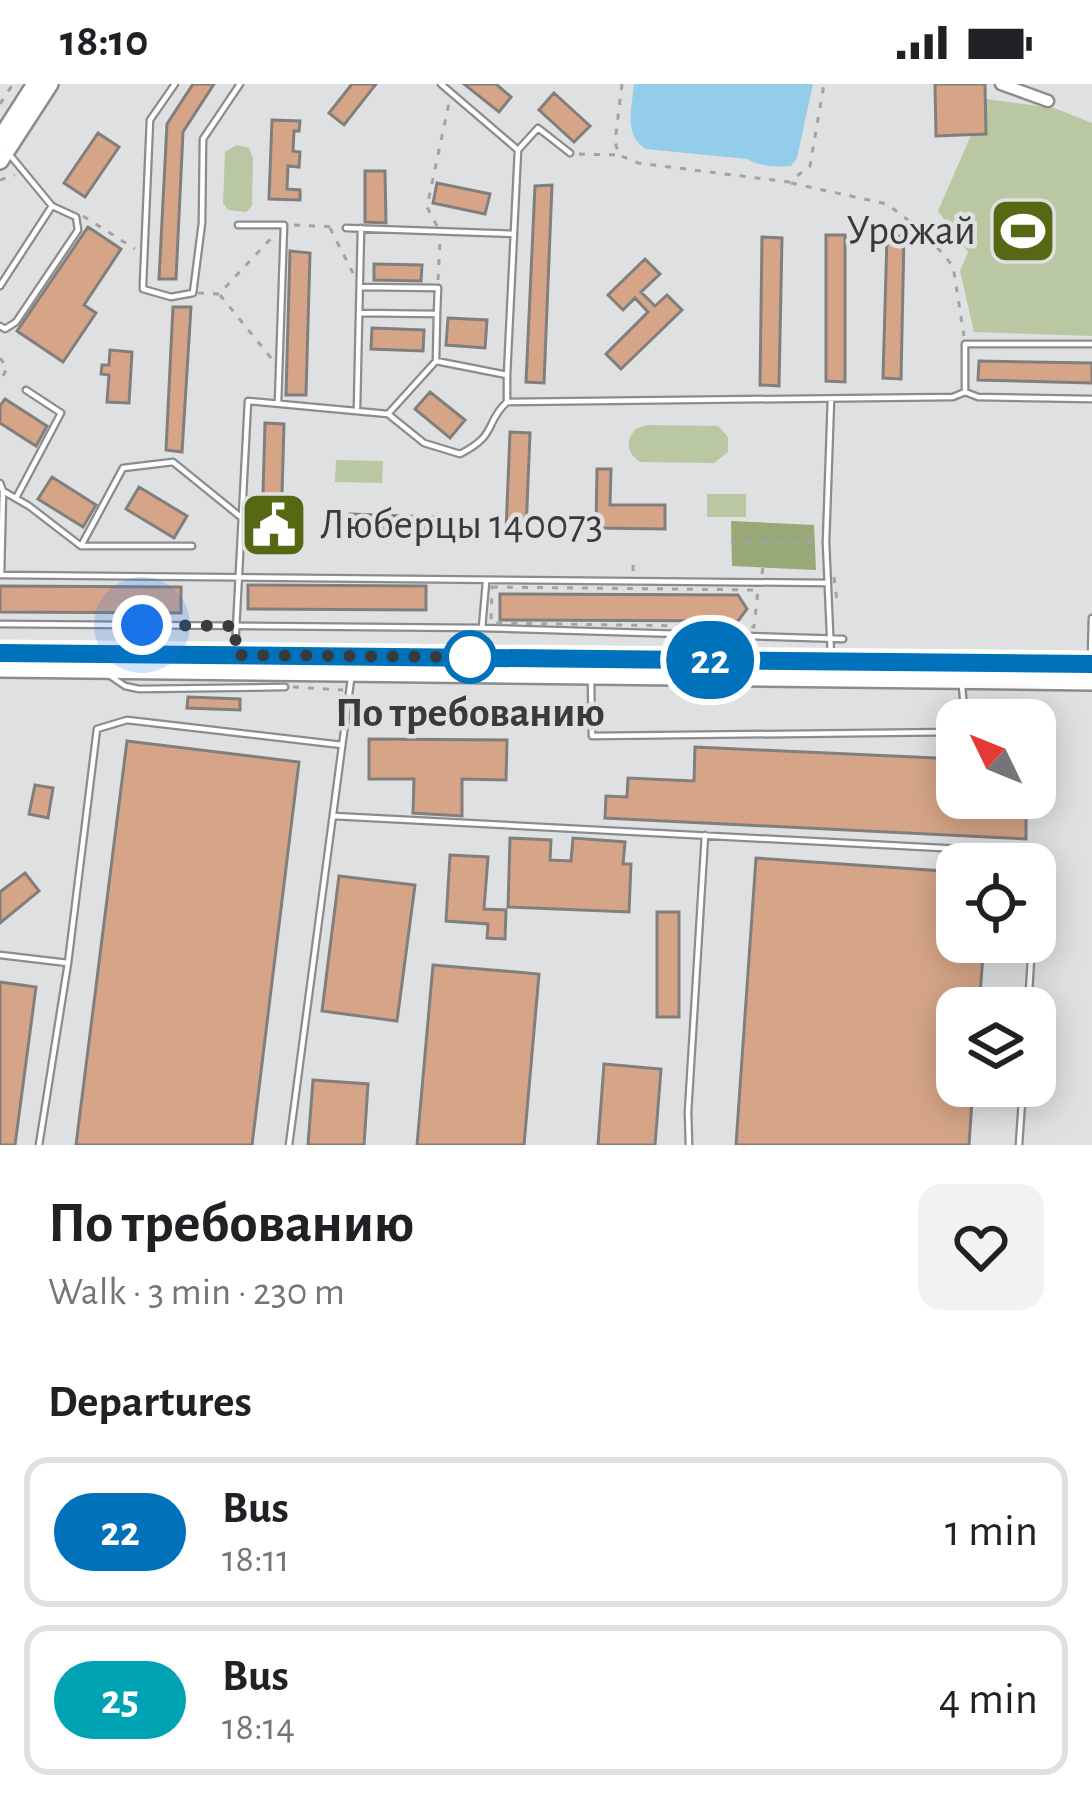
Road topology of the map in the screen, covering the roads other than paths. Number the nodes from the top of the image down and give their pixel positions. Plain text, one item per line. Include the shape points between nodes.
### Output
1 (35, 84) edge
2 (50, 84) edge
3 (175, 84) edge
4 (240, 84) edge
5 (441, 84) edge
6 (1001, 84) edge
7 (1048, 101) dead end
8 (2, 150) edge
9 (518, 150) junction
10 (570, 153) road end
11 (52, 206) junction
12 (238, 225) dead end
13 (346, 228) road end
14 (362, 228) junction
15 (514, 233) junction
16 (0, 286) edge
17 (360, 287) junction
18 (359, 313) junction
19 (437, 314) junction
20 (0, 326) edge
21 (1092, 344) edge
22 (436, 361) junction
23 (507, 375) junction
24 (26, 390) dead end
25 (965, 392) junction
26 (831, 399) junction
27 (1092, 399) edge
28 (507, 402) junction
29 (278, 404) junction
30 (357, 411) junction
31 (388, 414) junction
32 (1, 487) edge
33 (16, 498) junction
34 (242, 518) junction
35 (192, 546) dead end
36 (81, 547) junction
37 (1, 575) edge
38 (239, 577) junction
39 (486, 580) junction
40 (828, 583) junction
41 (1092, 618) edge
42 (0, 624) edge
43 (236, 626) junction
44 (482, 628) junction
45 (830, 638) junction
46 (843, 638) dead end
47 (1092, 643) edge
48 (0, 652) edge
49 (235, 655) junction
50 (831, 660) junction
51 (1091, 664) edge
52 (0, 670) edge
53 (105, 671) junction
54 (351, 674) junction
55 (591, 676) junction
56 (962, 681) junction
57 (1092, 682) edge
58 (285, 687) dead end
59 (963, 699) edge
60 (936, 732) edge
61 (342, 745) junction
62 (333, 816) junction
63 (705, 835) junction
64 (936, 848) edge
65 (0, 955) edge
66 (68, 963) junction
67 (1021, 1107) edge
68 (39, 1145) edge
69 (290, 1145) edge
70 (689, 1145) edge
71 (1019, 1145) edge

1 - 8 main road
2 - 8 main road
3 - 4 lane via 150,120 143,289 171,297 193,293 203,140
5 - 9 lane
6 - 7 street
8 - 11 lane
9 - 10 lane via 538,128
9 - 15 lane
11 - 16 lane
11 - 20 lane via 76,217 78,230 16,322
12 - 29 lane via 284,225
13 - 14 lane
14 - 15 lane
14 - 17 lane
15 - 23 lane
17 - 18 lane
17 - 19 lane via 438,288
18 - 19 lane
18 - 30 lane
19 - 22 lane
21 - 25 lane via 965,344
22 - 23 lane
22 - 31 lane
23 - 28 lane
24 - 33 lane via 61,413
25 - 26 lane
25 - 27 lane
26 - 28 lane
26 - 40 lane
28 - 31 lane via 484,442 460,454 424,443
29 - 30 lane
29 - 34 lane via 248,400
30 - 31 lane
32 - 33 lane
32 - 37 lane
33 - 36 lane
34 - 36 lane via 173,462 123,468
34 - 38 lane
35 - 36 lane
37 - 38 lane
38 - 39 lane
38 - 43 lane
39 - 40 lane
39 - 44 lane
40 - 45 lane
41 - 47 lane
42 - 43 lane
43 - 44 lane
43 - 49 lane
44 - 45 lane
45 - 46 lane
45 - 50 lane
47 - 51 lane
48 - 49 main road
49 - 50 main road
50 - 51 main road
52 - 53 main road
53 - 54 main road
53 - 58 lane via 139,689
54 - 55 main road
54 - 61 lane
55 - 56 main road
55 - 60 lane via 592,736
56 - 57 main road
56 - 59 lane
61 - 62 lane
61 - 66 lane via 127,720 97,729
62 - 63 lane
62 - 69 lane
63 - 64 lane
63 - 70 lane
65 - 66 lane
66 - 68 lane
67 - 71 lane

